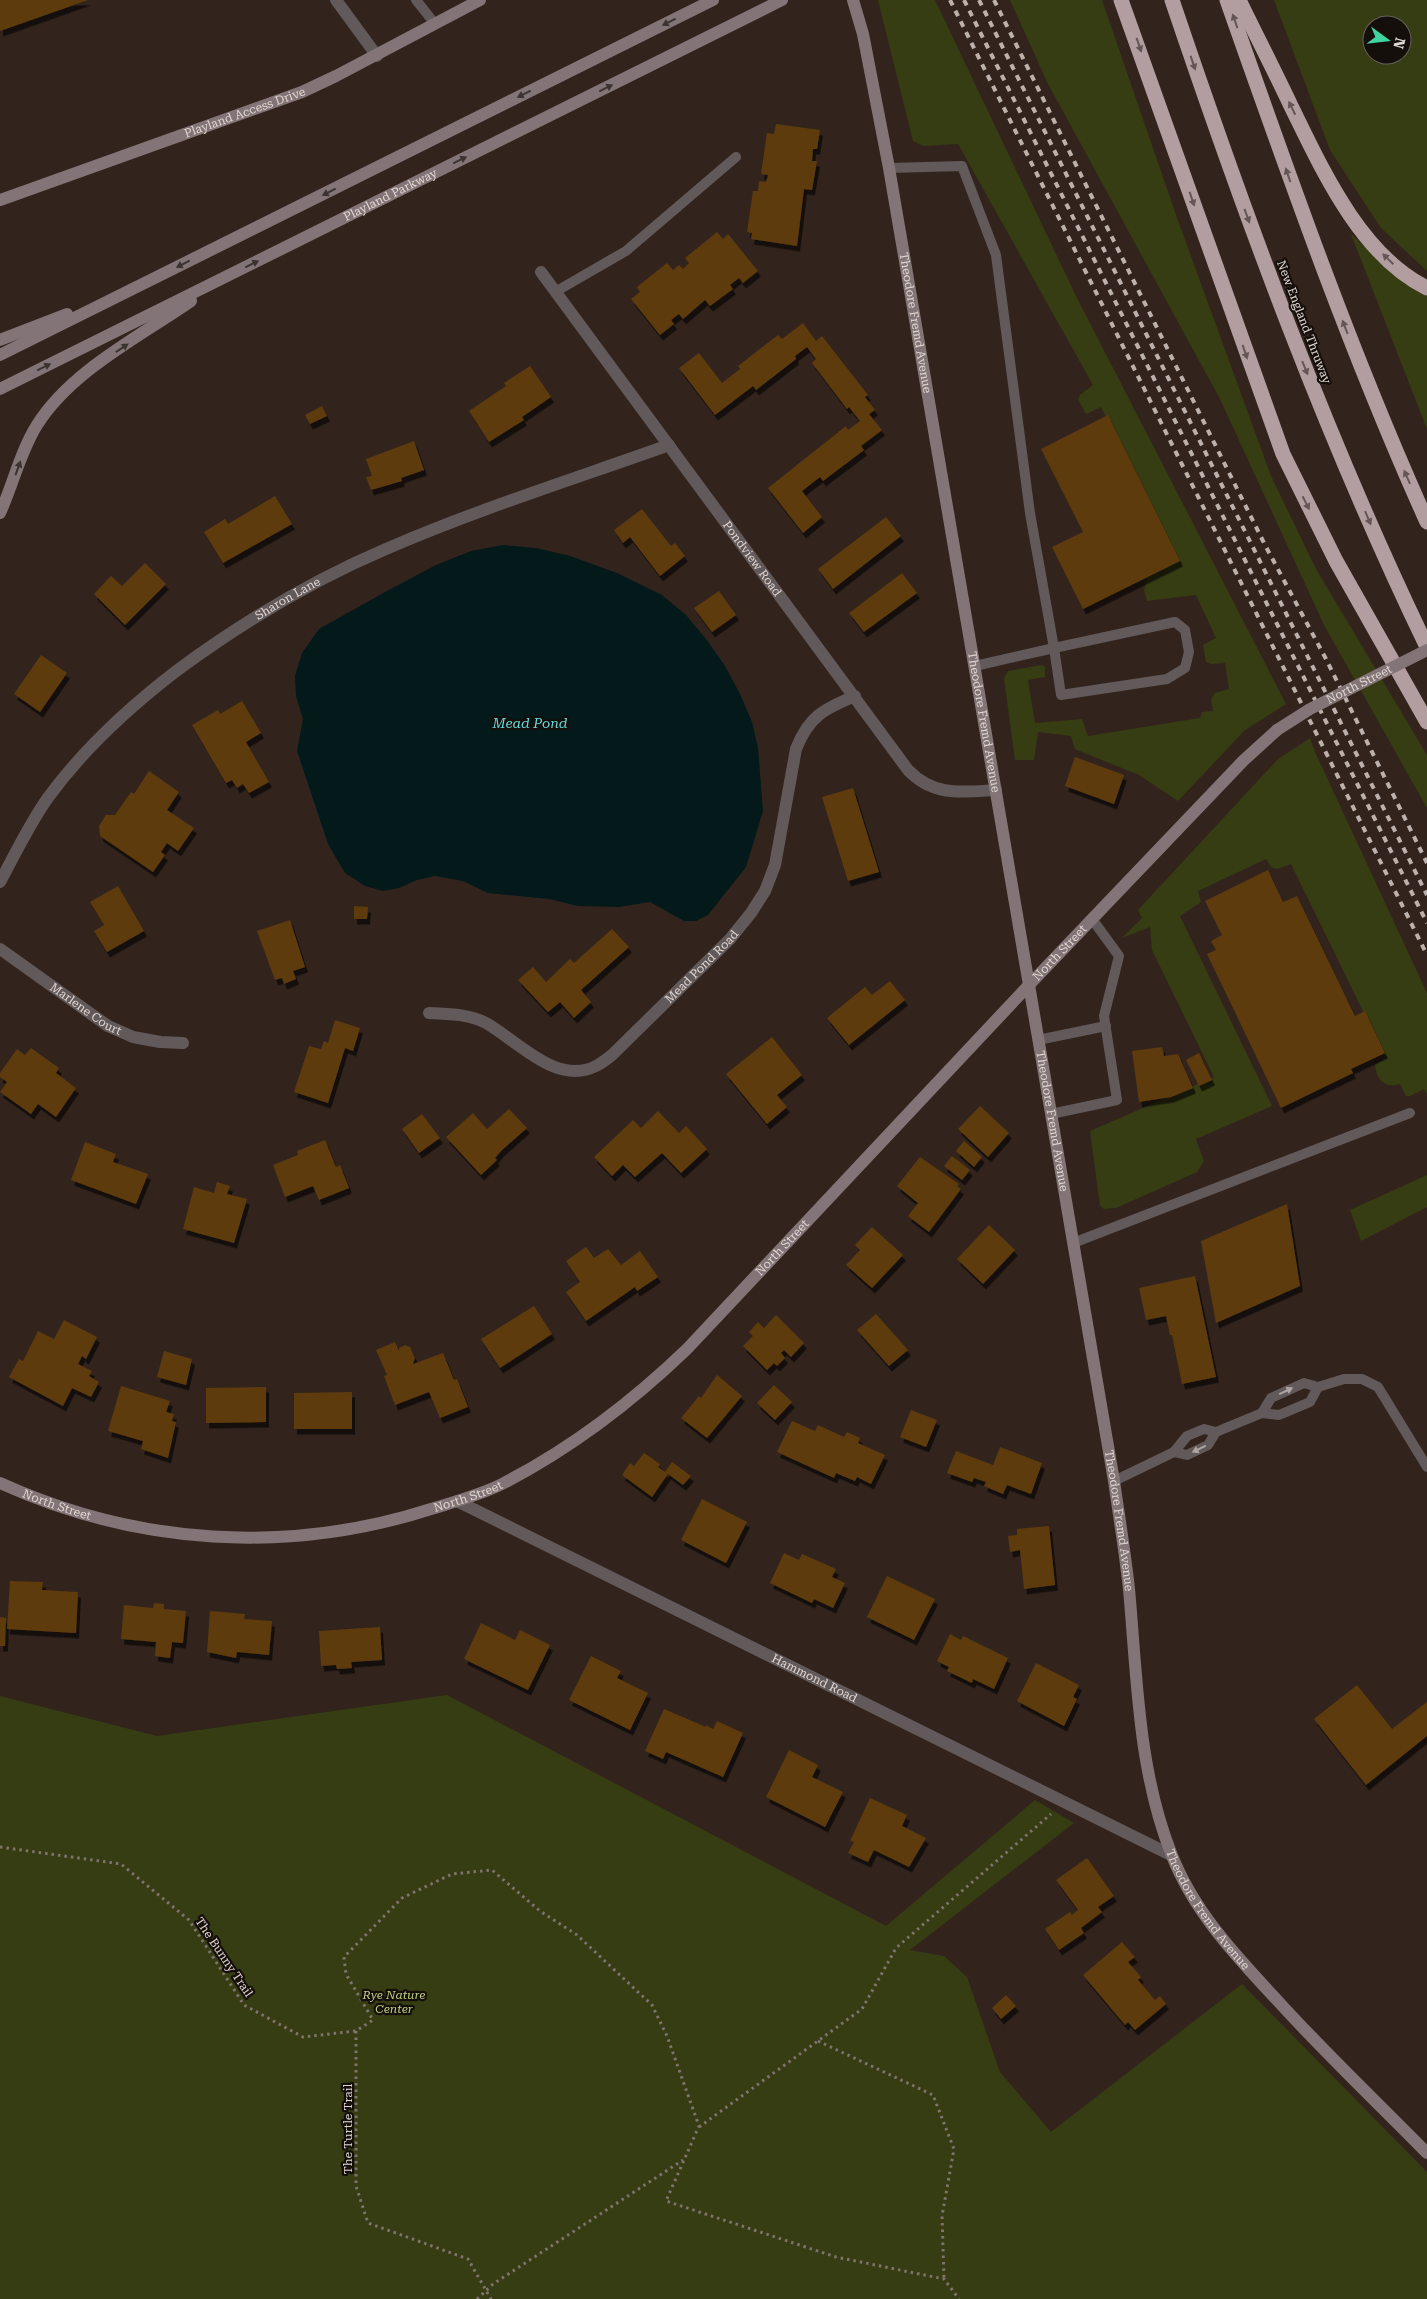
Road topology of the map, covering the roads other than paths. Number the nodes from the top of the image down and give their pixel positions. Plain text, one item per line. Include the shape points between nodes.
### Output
1 (336, 0) edge
2 (416, 0) edge
3 (480, 0) edge
4 (713, 0) edge
5 (782, 0) edge
6 (853, 0) edge
7 (1121, 0) edge
8 (1172, 0) edge
9 (1227, 0) edge
10 (1239, 0) edge
11 (435, 24) junction
12 (377, 56) junction
13 (736, 156) dead end
14 (889, 168) junction
15 (0, 200) edge
16 (541, 272) dead end
17 (231, 274) junction
18 (140, 286) junction
19 (1427, 288) edge
20 (555, 292) junction
21 (0, 340) edge
22 (0, 355) edge
23 (0, 388) edge
24 (669, 445) junction
25 (0, 514) edge
26 (1427, 522) edge
27 (1427, 646) edge
28 (1054, 648) junction
29 (1427, 650) edge
30 (975, 666) junction
31 (855, 696) junction
32 (1427, 722) edge
33 (996, 790) junction
34 (0, 882) edge
35 (1092, 919) junction
36 (0, 949) edge
37 (1029, 985) junction
38 (429, 1013) dead end
39 (1106, 1026) junction
40 (1038, 1040) junction
41 (184, 1043) dead end
42 (1410, 1113) dead end
43 (1051, 1114) junction
44 (1073, 1243) junction
45 (1318, 1387) junction
46 (1262, 1413) junction
47 (1216, 1432) junction
48 (1174, 1452) junction
49 (1427, 1467) edge
50 (1114, 1480) junction
51 (0, 1483) edge
52 (457, 1501) junction
53 (1172, 1855) junction
54 (1427, 2153) edge

1 - 12 street
2 - 11 lane
3 - 11 street, Playland Access Drive
4 -> 18 street
17 -> 5 street, Playland Parkway
6 - 14 street, Theodore Fremd Avenue via 865,42
7 -> 32 highway via 1283,454 1336,561
8 -> 27 highway, New England Thruway via 1253,233 1305,368 1385,557
26 -> 9 highway via 1330,289
19 -> 10 highway via 1398,269 1379,250 1343,203 1315,154
11 - 12 street, Playland Access Drive
12 - 15 street, Playland Access Drive via 268,105
13 - 20 lane via 626,250
14 - 28 lane via 962,166 996,255 1030,514
14 - 30 street, Theodore Fremd Avenue
16 - 20 street, Pondview Road
23 -> 17 street, Playland Parkway
25 -> 17 street via 36,426 67,389
18 - 21 street
18 - 22 street
20 - 24 street, Pondview Road
24 - 31 street, Pondview Road
24 - 34 street, Sharon Lane via 494,506 384,550 239,627 158,685 98,739 47,800
28 - 28 lane via 1175,622 1185,630 1189,652 1185,668 1167,679 1061,695
28 - 30 lane
29 - 35 street, North Street, bridge via 1310,709 1277,730 1248,755
30 - 33 street, Theodore Fremd Avenue
31 - 33 street, Pondview Road via 919,781 936,789 954,792
31 - 38 street, Mead Pond Road via 816,715 803,731 796,749 775,865 751,913 730,939 612,1055 596,1066 578,1071 562,1070 541,1060 486,1023 472,1017
33 - 37 street, Theodore Fremd Avenue
35 - 37 street, North Street
35 - 39 lane via 1119,956 1104,1016
36 - 41 street, Marlene Court via 108,1026 133,1037
37 - 40 street, Theodore Fremd Avenue
37 - 52 street, North Street via 653,1383 616,1412 541,1461 501,1485
39 - 40 lane
39 - 43 lane via 1117,1100
40 - 43 street, Theodore Fremd Avenue
42 - 44 lane
43 - 44 street, Theodore Fremd Avenue
44 - 50 street, Theodore Fremd Avenue
45 - 46 lane via 1310,1402 1279,1415
46 -> 45 lane via 1271,1398 1287,1390 1304,1383
45 - 49 lane via 1344,1379 1362,1379 1378,1386
46 - 47 lane
47 - 48 lane via 1204,1429 1187,1436
47 -> 48 lane via 1208,1445 1187,1455
48 - 50 lane
50 - 53 street, Theodore Fremd Avenue via 1145,1756 1160,1823
51 - 52 street, North Street via 61,1508 107,1522 162,1532 244,1539 335,1532
52 - 53 street, Hammond Road
53 - 54 street, Theodore Fremd Avenue via 1199,1908 1217,1933 1309,2035

